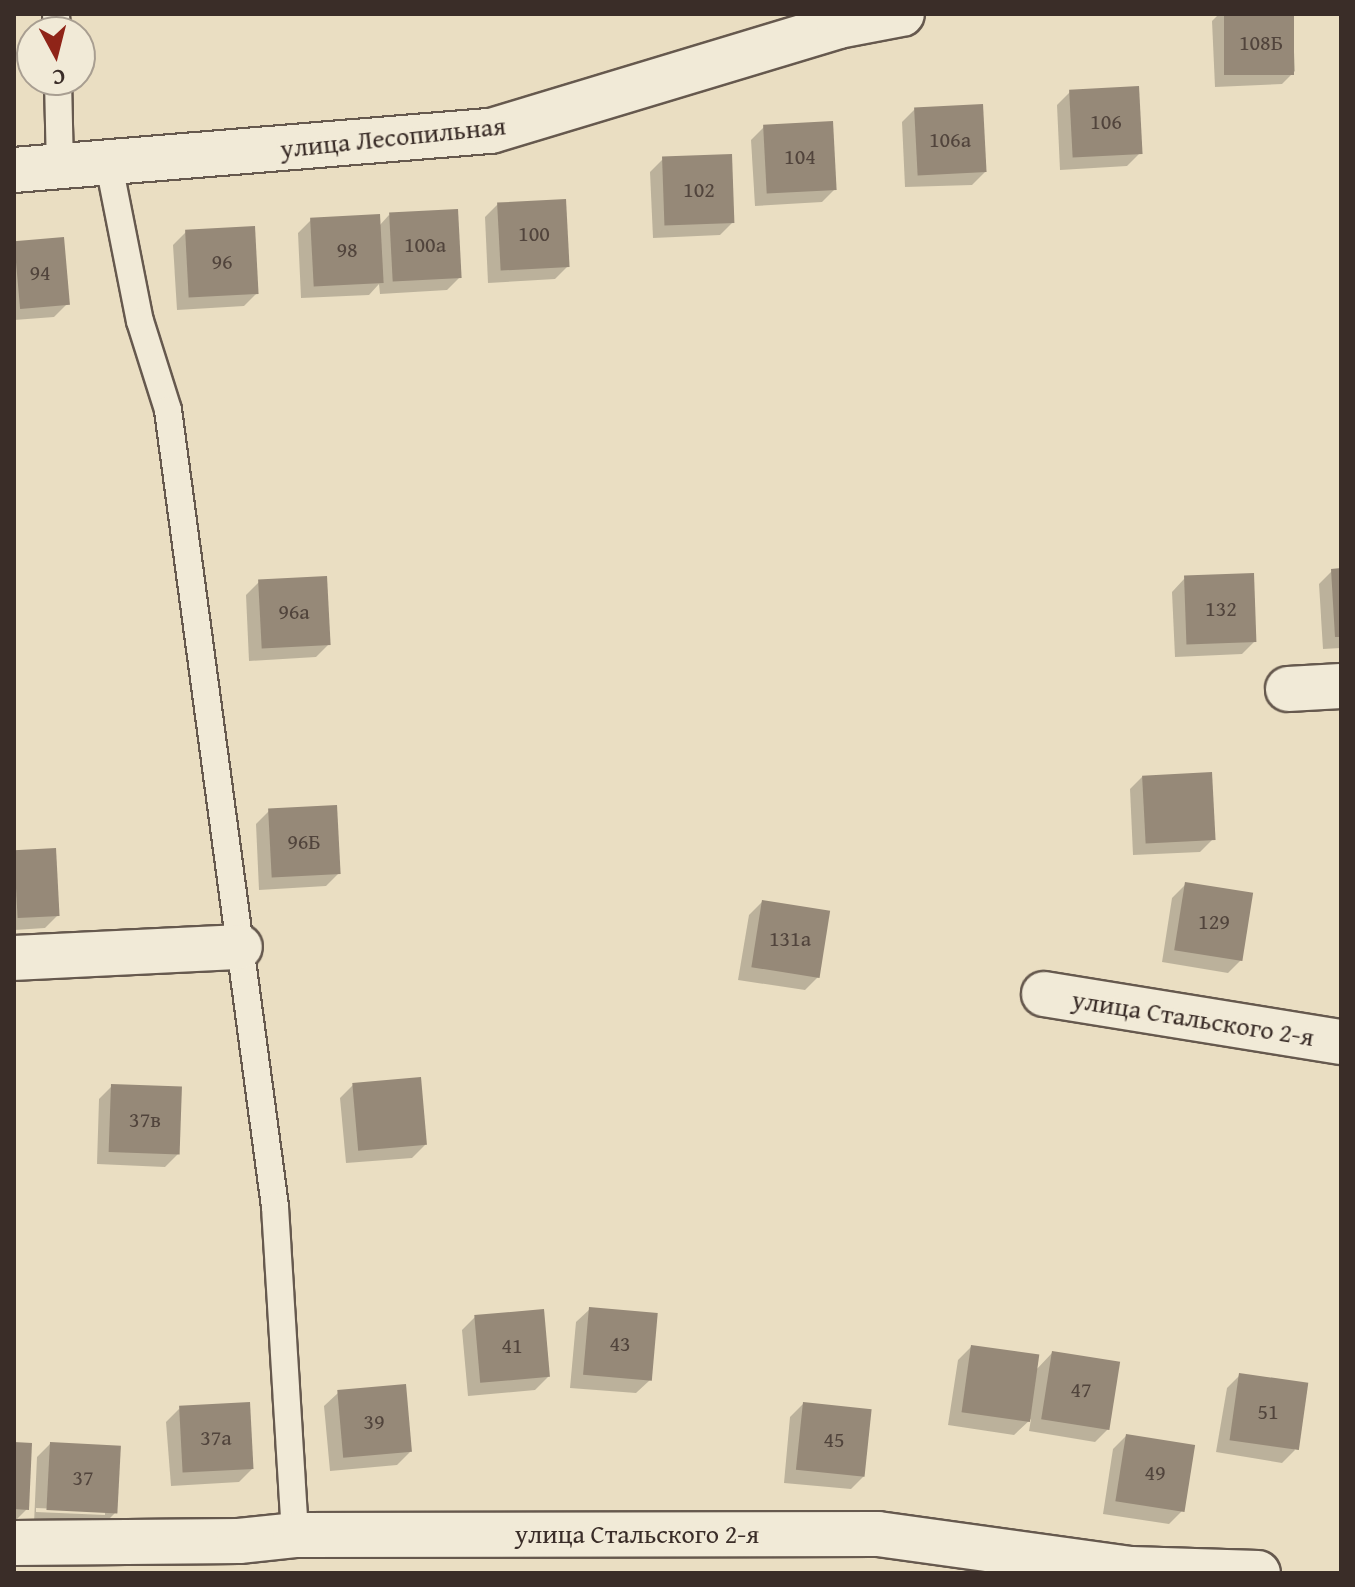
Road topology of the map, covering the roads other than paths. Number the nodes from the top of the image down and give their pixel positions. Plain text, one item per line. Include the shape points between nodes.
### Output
1 (902, 14) edge
2 (58, 96) edge
3 (109, 165) junction
4 (60, 168) junction
5 (14, 170) edge
6 (1341, 686) edge
7 (1288, 689) dead end
8 (240, 947) junction
9 (14, 958) edge
10 (1044, 994) dead end
11 (1341, 1042) edge
12 (295, 1535) junction
13 (14, 1543) edge
14 (1040, 1564) edge
15 (1258, 1573) edge

1 - 3 street, улица Лесопильная via 839,26 491,131
2 - 4 lane
3 - 4 street, улица Лесопильная
3 - 8 lane via 140,321 168,410
4 - 5 street, улица Лесопильная
6 - 7 street
8 - 9 street
8 - 12 lane via 275,1207
10 - 11 street, улица Стальского 2-я
12 - 13 street, улица Стальского 2-я via 239,1541
12 - 14 street, улица Стальского 2-я via 878,1534
14 - 15 street, улица Стальского 2-я

